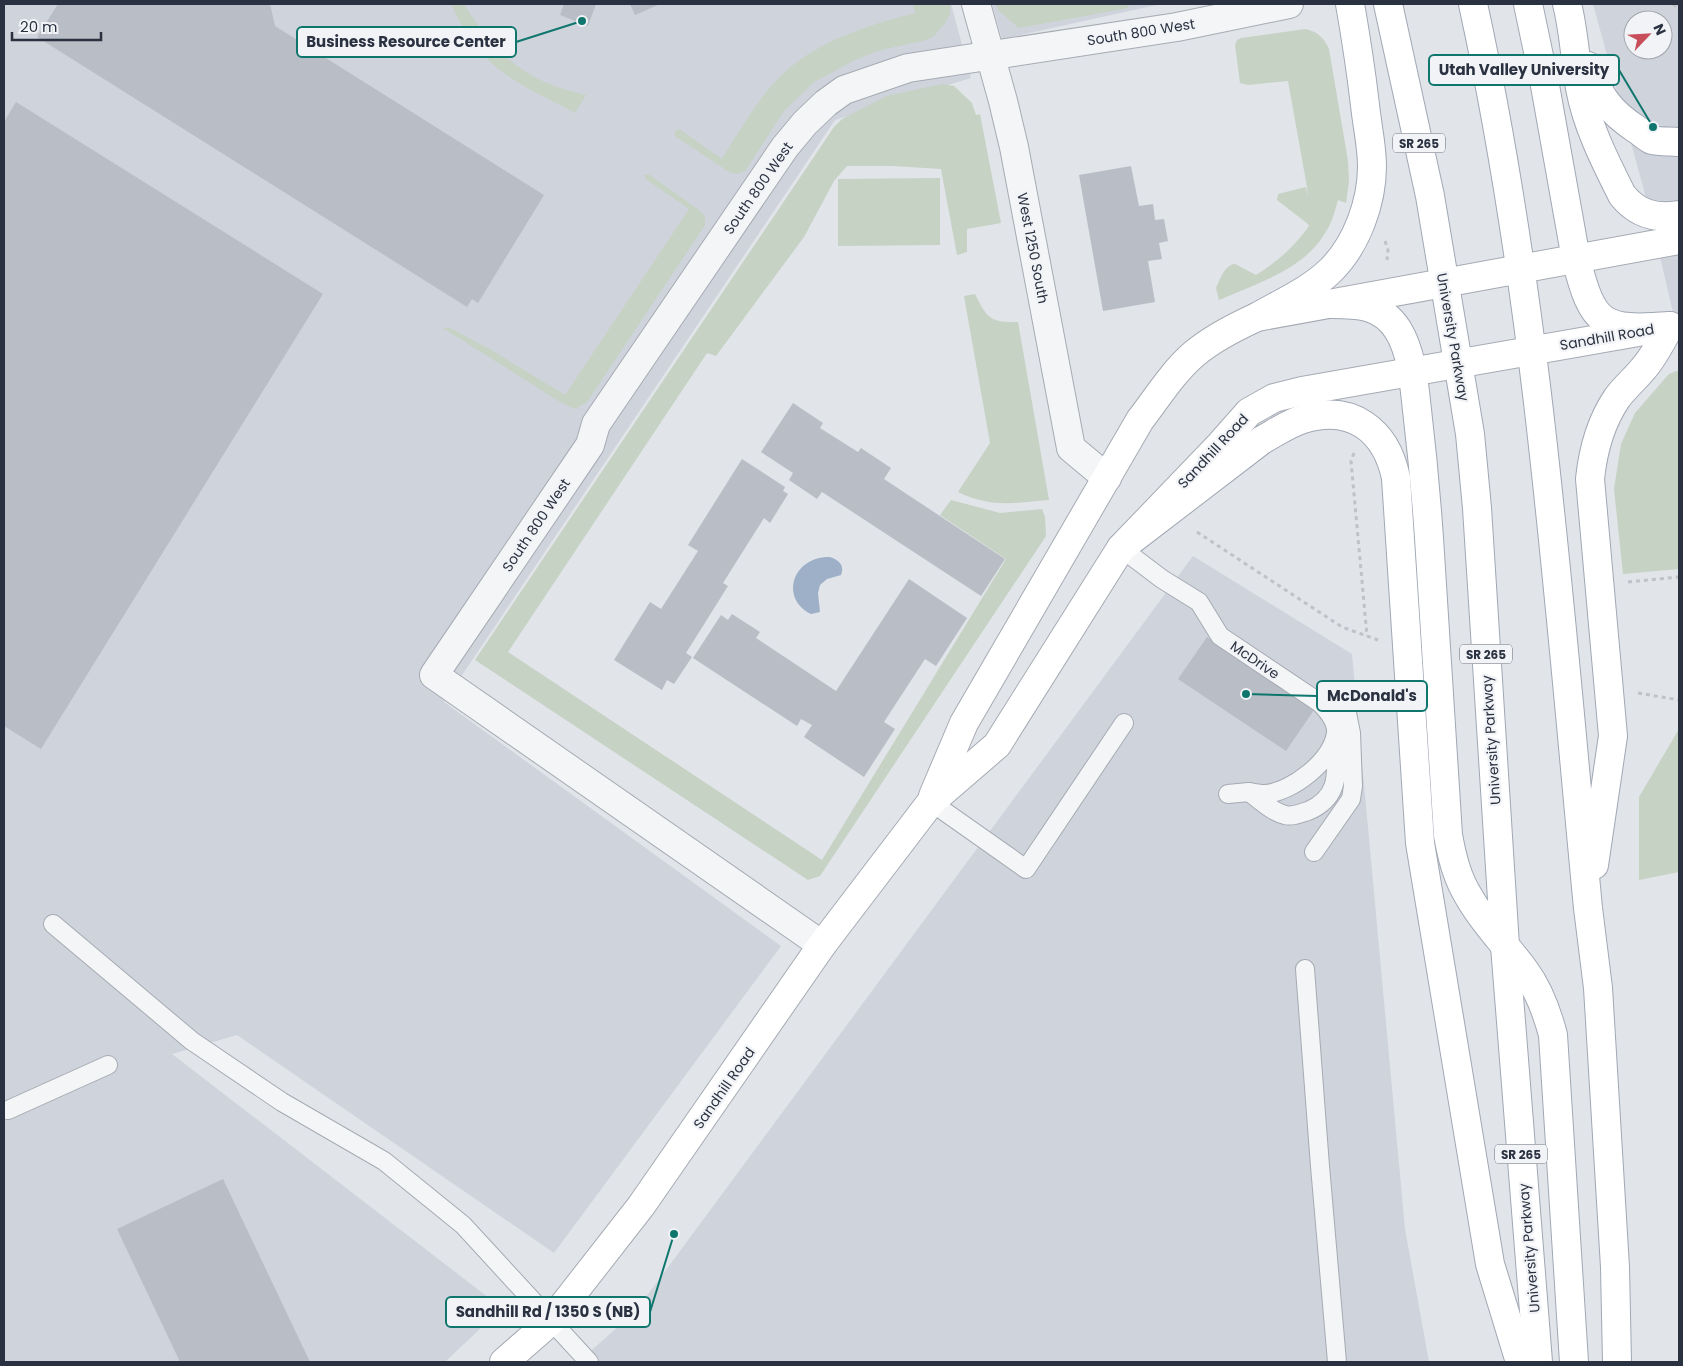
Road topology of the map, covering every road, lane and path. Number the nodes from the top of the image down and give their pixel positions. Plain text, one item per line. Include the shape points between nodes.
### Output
1 (976, 4) edge
2 (1289, 4) edge
3 (1350, 4) edge
4 (1388, 4) edge
5 (1473, 4) edge
6 (1528, 4) edge
7 (1673, 4) edge
8 (1679, 9) edge
9 (1569, 12) edge
10 (990, 55) junction
11 (1679, 142) edge
12 (1679, 215) edge
13 (1679, 240) edge
14 (1576, 259) junction
15 (1520, 269) junction
16 (1444, 283) junction
17 (1328, 304) junction
18 (1257, 317) junction
19 (1676, 325) edge
20 (1532, 350) junction
21 (1458, 363) junction
22 (1412, 372) junction
23 (1356, 448) dead end
24 (1107, 478) junction
25 (1197, 532) dead end
26 (1121, 548) junction
27 (1679, 577) edge
28 (1625, 582) dead end
29 (1367, 636) junction
30 (1381, 641) dead end
31 (1633, 692) dead end
32 (1679, 700) edge
33 (1346, 708) dead end
34 (1124, 723) dead end
35 (1336, 733) junction
36 (1249, 792) junction
37 (1228, 794) dead end
38 (931, 802) junction
39 (1314, 852) dead end
40 (1588, 908) junction
41 (53, 924) dead end
42 (822, 945) junction
43 (1504, 946) junction
44 (1305, 969) dead end
45 (108, 1065) dead end
46 (8, 1110) dead end
47 (552, 1320) junction
48 (504, 1362) edge
49 (589, 1362) edge
50 (1337, 1362) edge
51 (1520, 1362) edge
52 (1538, 1362) edge
53 (1574, 1362) edge
54 (1617, 1362) edge

1 - 10 street, West 1250 South
2 - 10 street, South 800 West via 1177,28
3 - 18 main road via 1360,57 1372,166 1369,195 1353,241 1331,270
4 - 16 main road, University Parkway / SR 265 via 1430,196
5 - 15 main road via 1501,145
6 - 14 main road
7 - 8 path
9 - 11 main road via 1595,86 1612,111 1652,140
9 - 12 main road via 1580,89 1591,127 1622,195 1630,205 1646,214 1664,218
10 - 24 street, West 1250 South via 1014,148 1072,448
10 - 42 street, South 800 West via 908,68 844,90 805,123 785,147 596,424 590,445 434,675
13 - 14 main road, Sandhill Road
14 - 15 main road, Sandhill Road
14 - 19 main road via 1590,306 1601,318 1624,328
15 - 16 main road, Sandhill Road
15 - 20 main road
16 - 17 main road, Sandhill Road
16 - 21 main road, University Parkway / SR 265
17 - 18 main road, Sandhill Road
17 - 22 main road via 1371,307 1386,315 1406,345
18 - 24 main road, Sandhill Road via 1223,333 1194,354 1140,420
19 - 20 main road, Sandhill Road
19 - 40 main road via 1614,404 1600,430 1593,454 1590,479 1613,736
20 - 21 main road, Sandhill Road
20 - 40 main road
21 - 22 main road, Sandhill Road
21 - 43 main road, University Parkway / SR 265 via 1470,434 1476,508
22 - 26 main road, Sandhill Road via 1274,398 1249,412
22 - 43 main road via 1424,467 1448,835 1452,859 1468,897
23 - 29 path via 1351,461
24 - 38 main road, Sandhill Road via 964,723
25 - 29 path via 1342,627
26 - 35 lane, McDrive via 1199,602 1220,636 1320,703 1329,711
26 - 38 main road, Sandhill Road via 997,745
26 - 51 main road via 1262,440 1303,419 1323,415 1345,416 1360,422 1370,428 1393,462 1420,843 1490,1264
27 - 28 path
29 - 30 path
31 - 32 path
33 - 39 lane via 1351,733 1351,799
34 - 38 lane via 1026,869
35 - 36 lane via 1326,755 1301,780 1266,794
35 - 36 lane, McDrive via 1336,779 1325,801 1300,814 1286,815
36 - 37 lane
38 - 42 main road, Sandhill Road
40 - 54 main road via 1598,988
41 - 47 lane via 192,1041 282,1102 391,1167 464,1225
42 - 47 main road, Sandhill Road via 641,1206
43 - 52 main road, University Parkway / SR 265
43 - 53 main road via 1538,992 1552,1035
44 - 50 lane
45 - 46 lane
47 - 48 main road, Sandhill Road
47 - 49 lane

